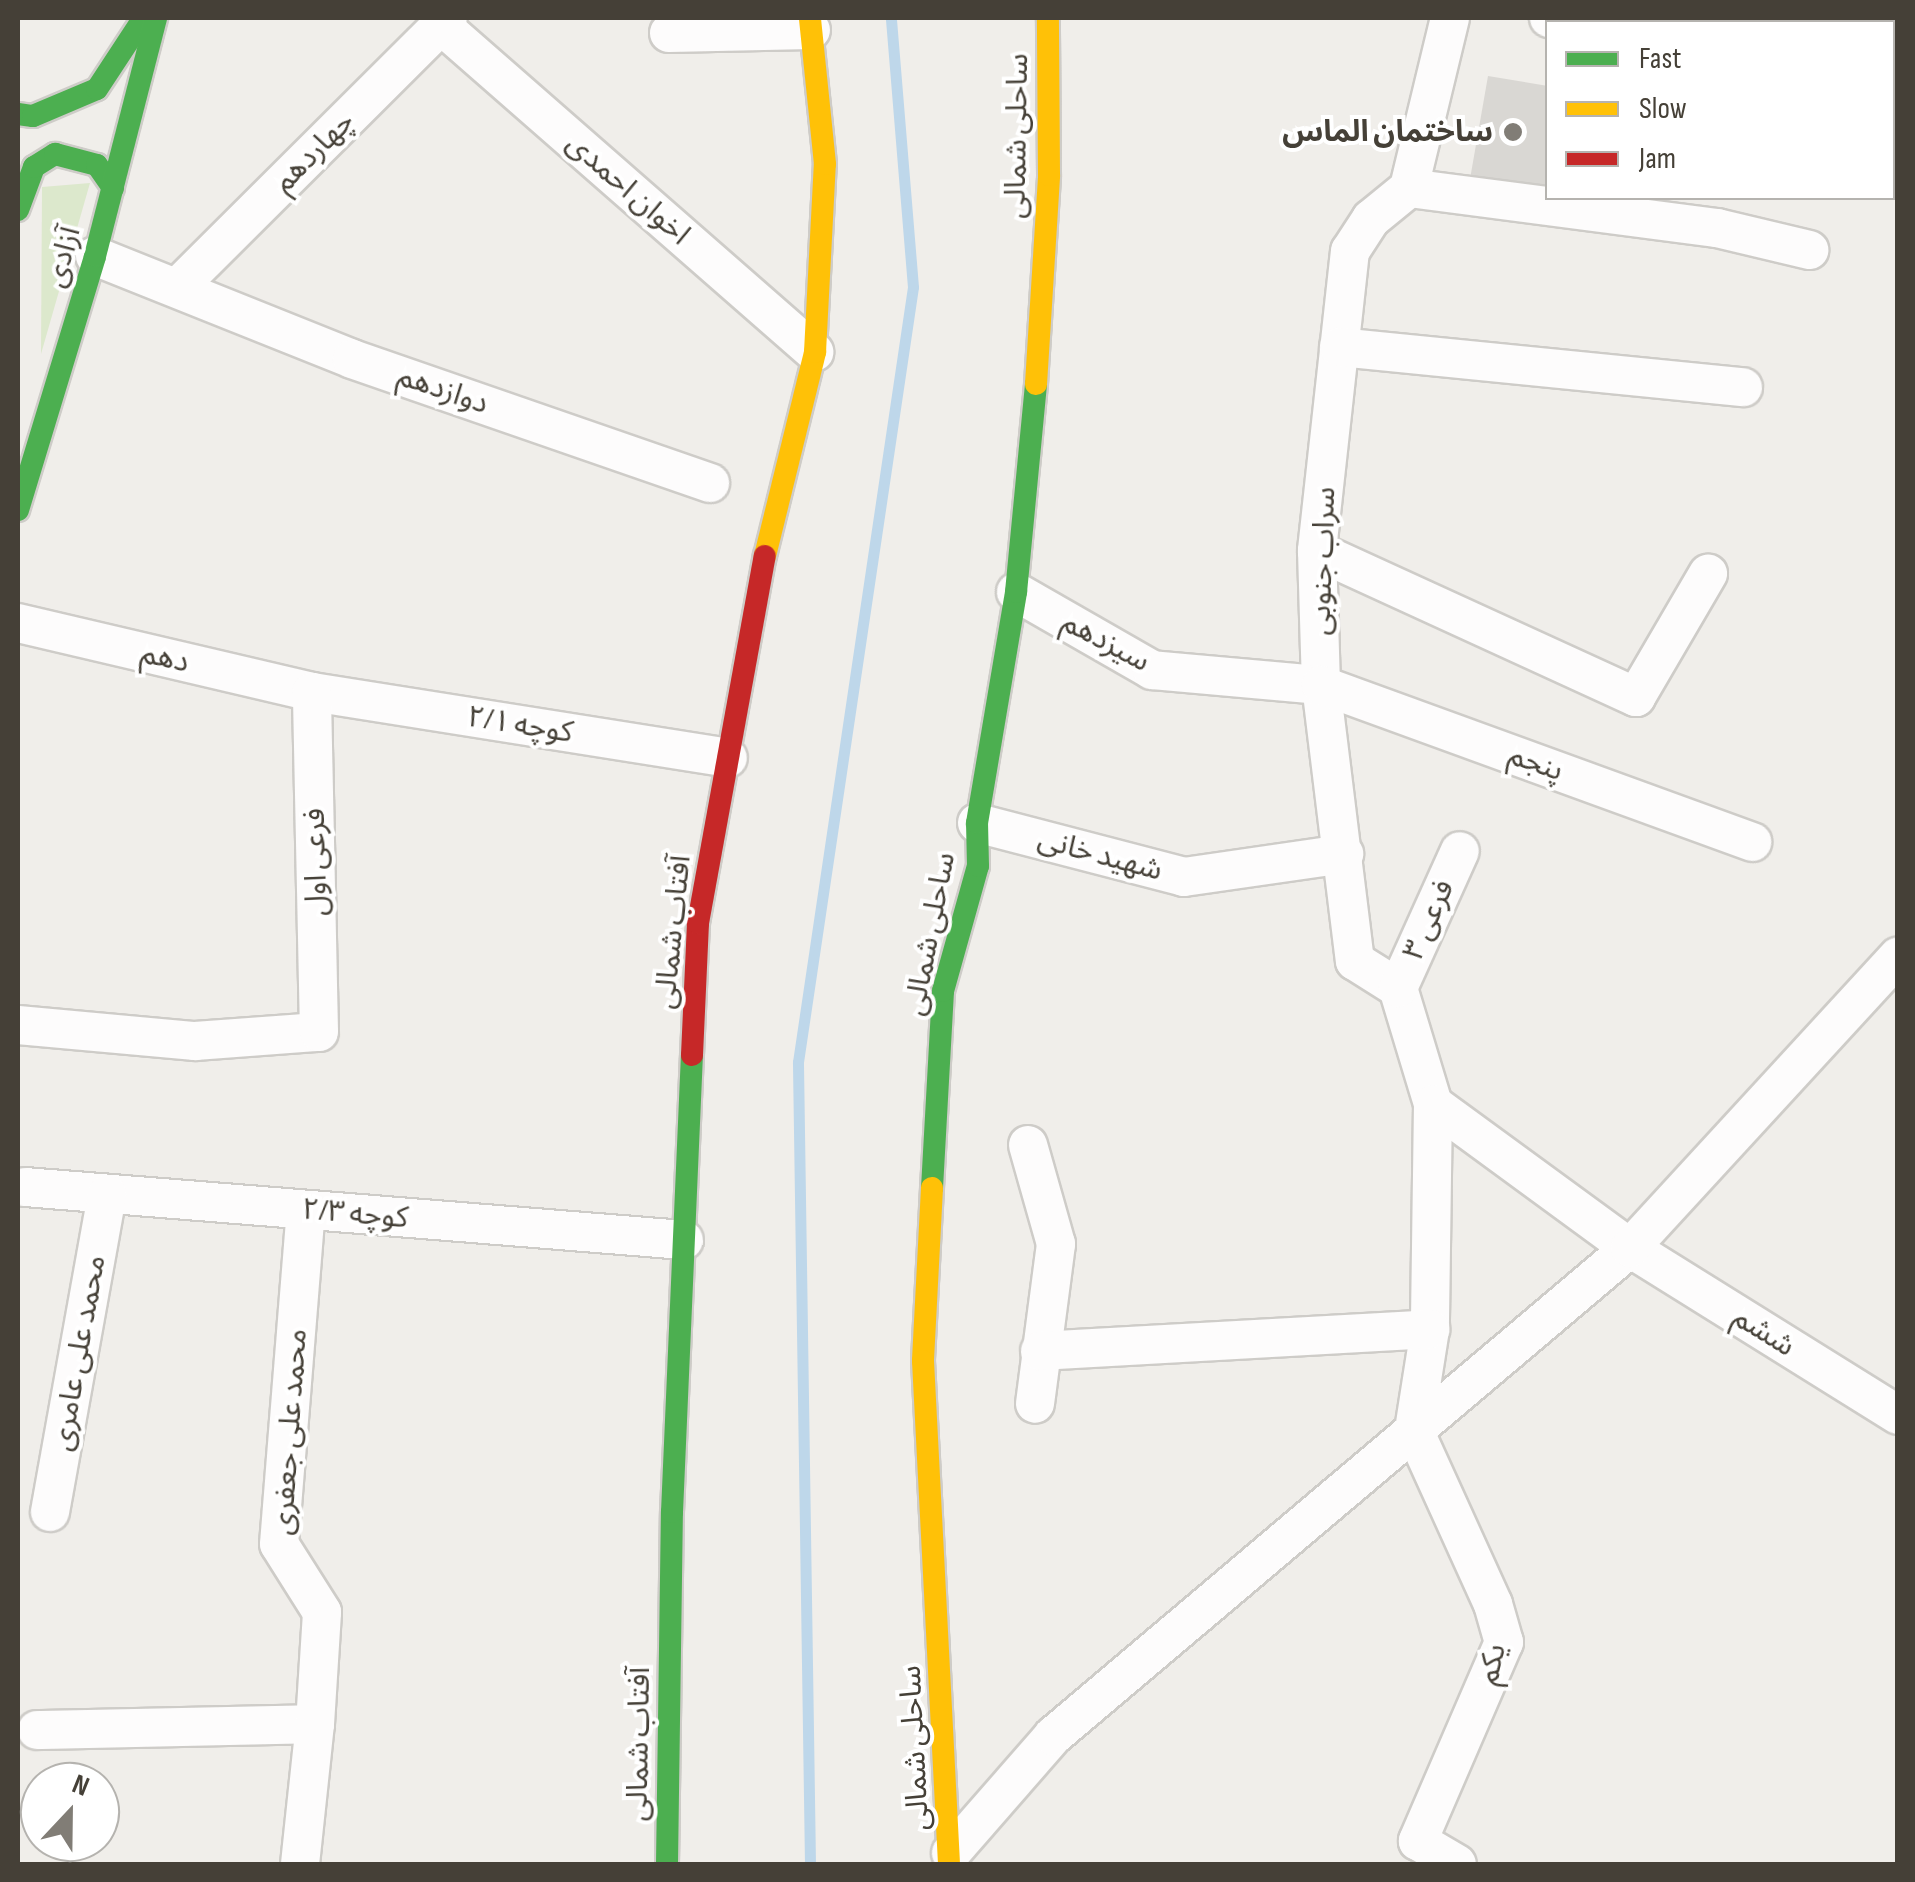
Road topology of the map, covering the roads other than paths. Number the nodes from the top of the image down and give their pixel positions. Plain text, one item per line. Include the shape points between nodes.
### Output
1 (144, 18) edge
2 (156, 18) edge
3 (1048, 18) edge
4 (1450, 18) edge
5 (445, 22) edge
6 (811, 24) edge
7 (668, 33) dead end
8 (18, 114) edge
9 (112, 188) junction
10 (1409, 188) junction
11 (18, 210) edge
12 (1656, 210) edge
13 (1722, 213) edge
14 (1810, 250) dead end
15 (95, 256) junction
16 (180, 285) junction
17 (1339, 347) junction
18 (814, 352) junction
19 (1742, 388) dead end
20 (710, 483) dead end
21 (18, 510) edge
22 (1317, 551) junction
23 (1708, 574) dead end
24 (1016, 592) junction
25 (18, 623) edge
26 (1321, 685) junction
27 (312, 692) junction
28 (728, 758) junction
29 (977, 822) junction
30 (1752, 842) dead end
31 (1460, 852) dead end
32 (1344, 854) junction
33 (1898, 957) edge
34 (1398, 988) junction
35 (18, 1024) edge
36 (1432, 1104) junction
37 (1028, 1146) dead end
38 (25, 1187) dead end
39 (106, 1194) junction
40 (306, 1210) junction
41 (684, 1240) junction
42 (1630, 1248) junction
43 (1430, 1329) junction
44 (1040, 1351) junction
45 (1035, 1404) dead end
46 (1898, 1415) edge
47 (1414, 1430) junction
48 (50, 1512) dead end
49 (315, 1724) junction
50 (36, 1730) dead end
51 (950, 1859) edge
52 (300, 1864) edge
53 (667, 1864) edge
54 (1458, 1864) edge

1 - 8 street via 97,89 34,116
2 - 9 street, آزادی
3 - 24 street, ساحلی شمالی via 1049,174
4 - 10 street
5 - 16 street, چهاردهم
5 - 18 street, اخوان احمدی
6 - 7 street
6 - 18 street, آفتاب شمالی via 825,164
9 - 11 street via 98,165 55,154 34,167
9 - 15 street, آزادی
10 - 12 street
10 - 17 street, سراب جنوبی via 1371,219 1350,250
12 - 13 street
13 - 14 street
15 - 16 street, دوازدهم
15 - 21 street, آزادی
16 - 20 street, دوازدهم via 352,359
17 - 19 street
17 - 22 street, سراب جنوبی
18 - 28 street, آفتاب شمالی via 766,552
22 - 23 street via 1636,696
22 - 26 street, سراب جنوبی
24 - 26 street, سیزدهم via 1152,670
24 - 29 street, ساحلی شمالی
25 - 27 street, دهم
26 - 30 street, پنجم
26 - 32 street, سراب جنوبی
27 - 28 street, کوچه ۲/۱
27 - 35 street, فرعی اول via 319,1032 195,1041
28 - 41 street, آفتاب شمالی via 698,923
29 - 32 street, شهید خانی via 1184,877
29 - 51 street, ساحلی شمالی via 978,866 944,992 923,1361
31 - 34 street, فرعی ۳
32 - 34 street, سراب جنوبی via 1355,962
33 - 42 street
34 - 36 street
36 - 42 street
36 - 43 street
37 - 44 street via 1056,1244
38 - 39 street, کوچه ۲/۳
39 - 40 street, کوچه ۲/۳
39 - 48 street, محمد علی عامری
40 - 41 street, کوچه ۲/۳
40 - 49 street, محمد علی جعفری via 278,1544 322,1612
41 - 53 street, آفتاب شمالی
42 - 46 street, ششم
42 - 47 street
43 - 44 street
43 - 47 street
44 - 45 street
47 - 51 street via 1053,1736
47 - 54 street, یکم via 1504,1642 1418,1841
49 - 50 street
49 - 52 street, محمد علی جعفری

